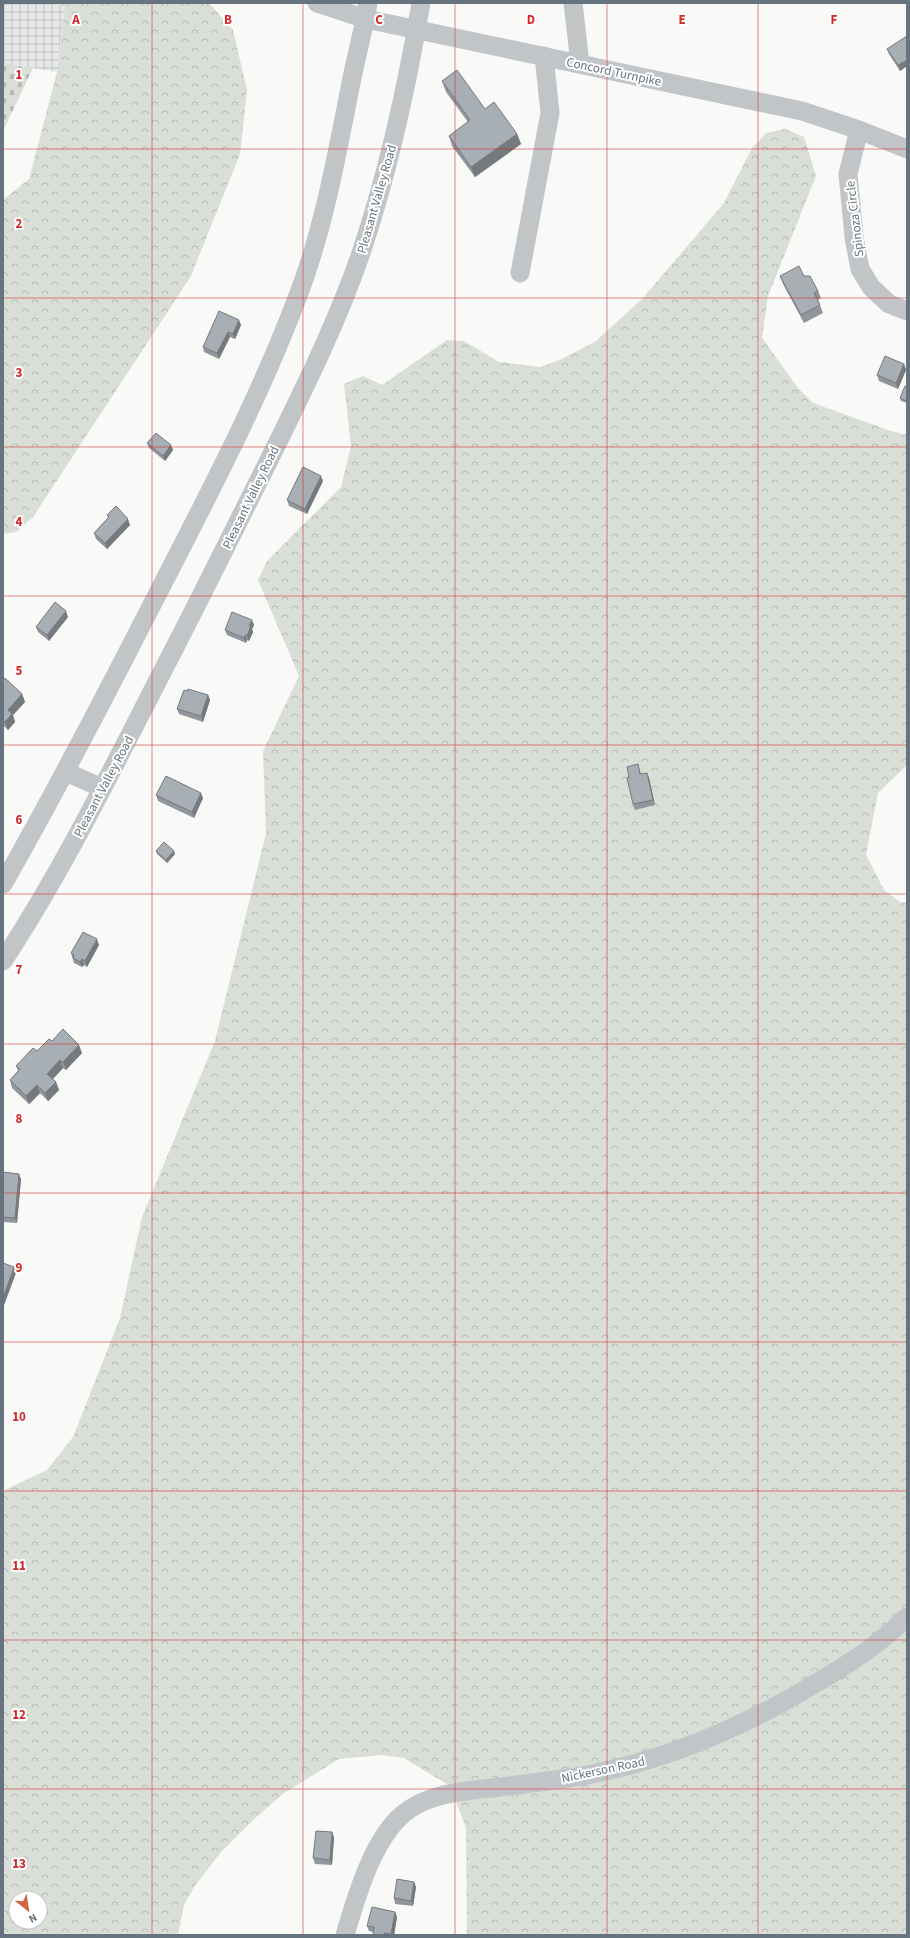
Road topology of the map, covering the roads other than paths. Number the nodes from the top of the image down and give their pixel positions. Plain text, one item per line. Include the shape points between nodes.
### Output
1 (317, 3) edge
2 (421, 3) edge
3 (573, 3) edge
4 (367, 11) edge
5 (416, 28) junction
6 (544, 56) junction
7 (580, 64) junction
8 (859, 130) junction
9 (907, 149) edge
10 (520, 273) dead end
11 (907, 311) edge
12 (66, 772) junction
13 (102, 788) junction
14 (3, 884) edge
15 (3, 961) edge
16 (907, 1617) edge
17 (345, 1935) edge

1 - 4 street, Concord Turnpike
2 - 5 street, Pleasant Valley Road
3 - 7 street
4 - 5 street, Concord Turnpike
4 - 12 street via 333,176 320,226 303,282 273,360 236,441
5 - 6 street, Concord Turnpike
5 - 13 street, Pleasant Valley Road via 400,112 381,189 341,307 310,377 208,583
6 - 7 street, Concord Turnpike
6 - 10 street via 550,113
7 - 8 street, Concord Turnpike via 802,111
8 - 9 street, Concord Turnpike
8 - 11 street, Spinoza Circle via 848,174 860,269 871,287 889,304
12 - 13 street
12 - 14 street
13 - 15 street, Pleasant Valley Road via 62,864
16 - 17 street, Nickerson Road via 859,1658 776,1707 678,1749 632,1765 590,1774 449,1794 415,1805 390,1826 369,1864

